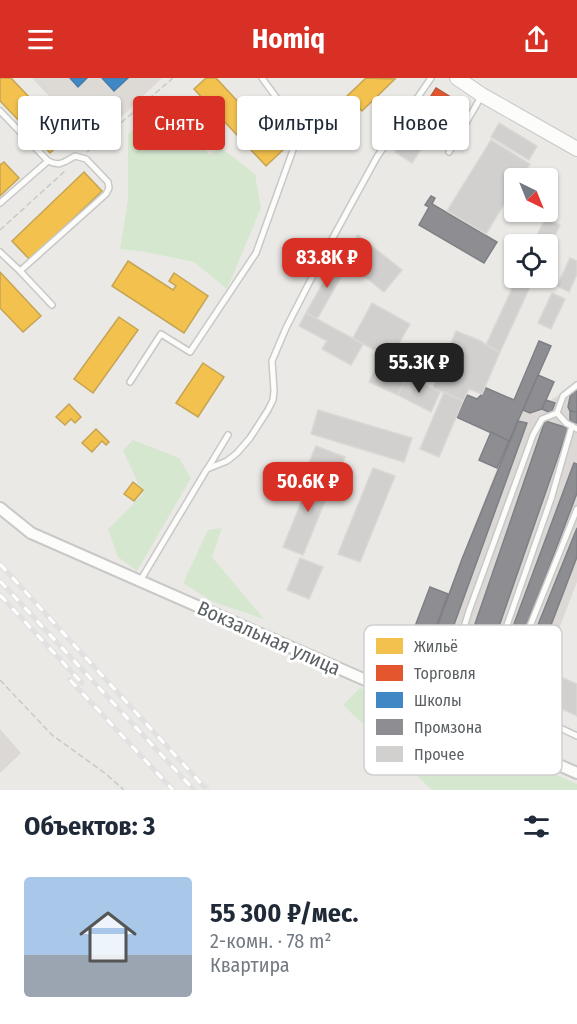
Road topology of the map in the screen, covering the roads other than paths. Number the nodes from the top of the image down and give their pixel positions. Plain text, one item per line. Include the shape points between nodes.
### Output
1 (262, 78) edge
2 (431, 78) edge
3 (457, 78) edge
4 (482, 95) junction
5 (0, 112) edge
6 (577, 149) edge
7 (449, 152) dead end
8 (48, 161) junction
9 (0, 203) edge
10 (0, 252) edge
11 (21, 271) junction
12 (52, 305) dead end
13 (130, 382) dead end
14 (577, 385) edge
15 (558, 413) junction
16 (575, 428) edge
17 (228, 435) dead end
18 (207, 469) junction
19 (0, 508) edge
20 (577, 509) edge
21 (140, 581) junction
22 (465, 625) edge
23 (507, 625) edge
24 (530, 625) edge
25 (364, 680) edge
26 (562, 729) edge
27 (577, 736) edge
28 (562, 766) edge
29 (577, 773) edge

1 - 13 lane via 295,123 298,136 256,253 190,352 161,334
2 - 18 lane via 377,157 286,328 272,362 274,391 268,410 237,453
3 - 4 street
4 - 6 street
4 - 7 lane
5 - 8 lane
8 - 9 lane
8 - 11 lane via 61,164 81,156 108,182 109,188
10 - 11 lane
11 - 12 lane
14 - 15 lane via 563,396
15 - 16 lane
15 - 22 lane via 542,419 533,435
16 - 23 lane
17 - 18 lane
18 - 21 lane
19 - 21 street, Вокзальная улица via 31,533
20 - 24 lane
21 - 25 street, Вокзальная улица
26 - 27 lane
28 - 29 street, Вокзальная улица

